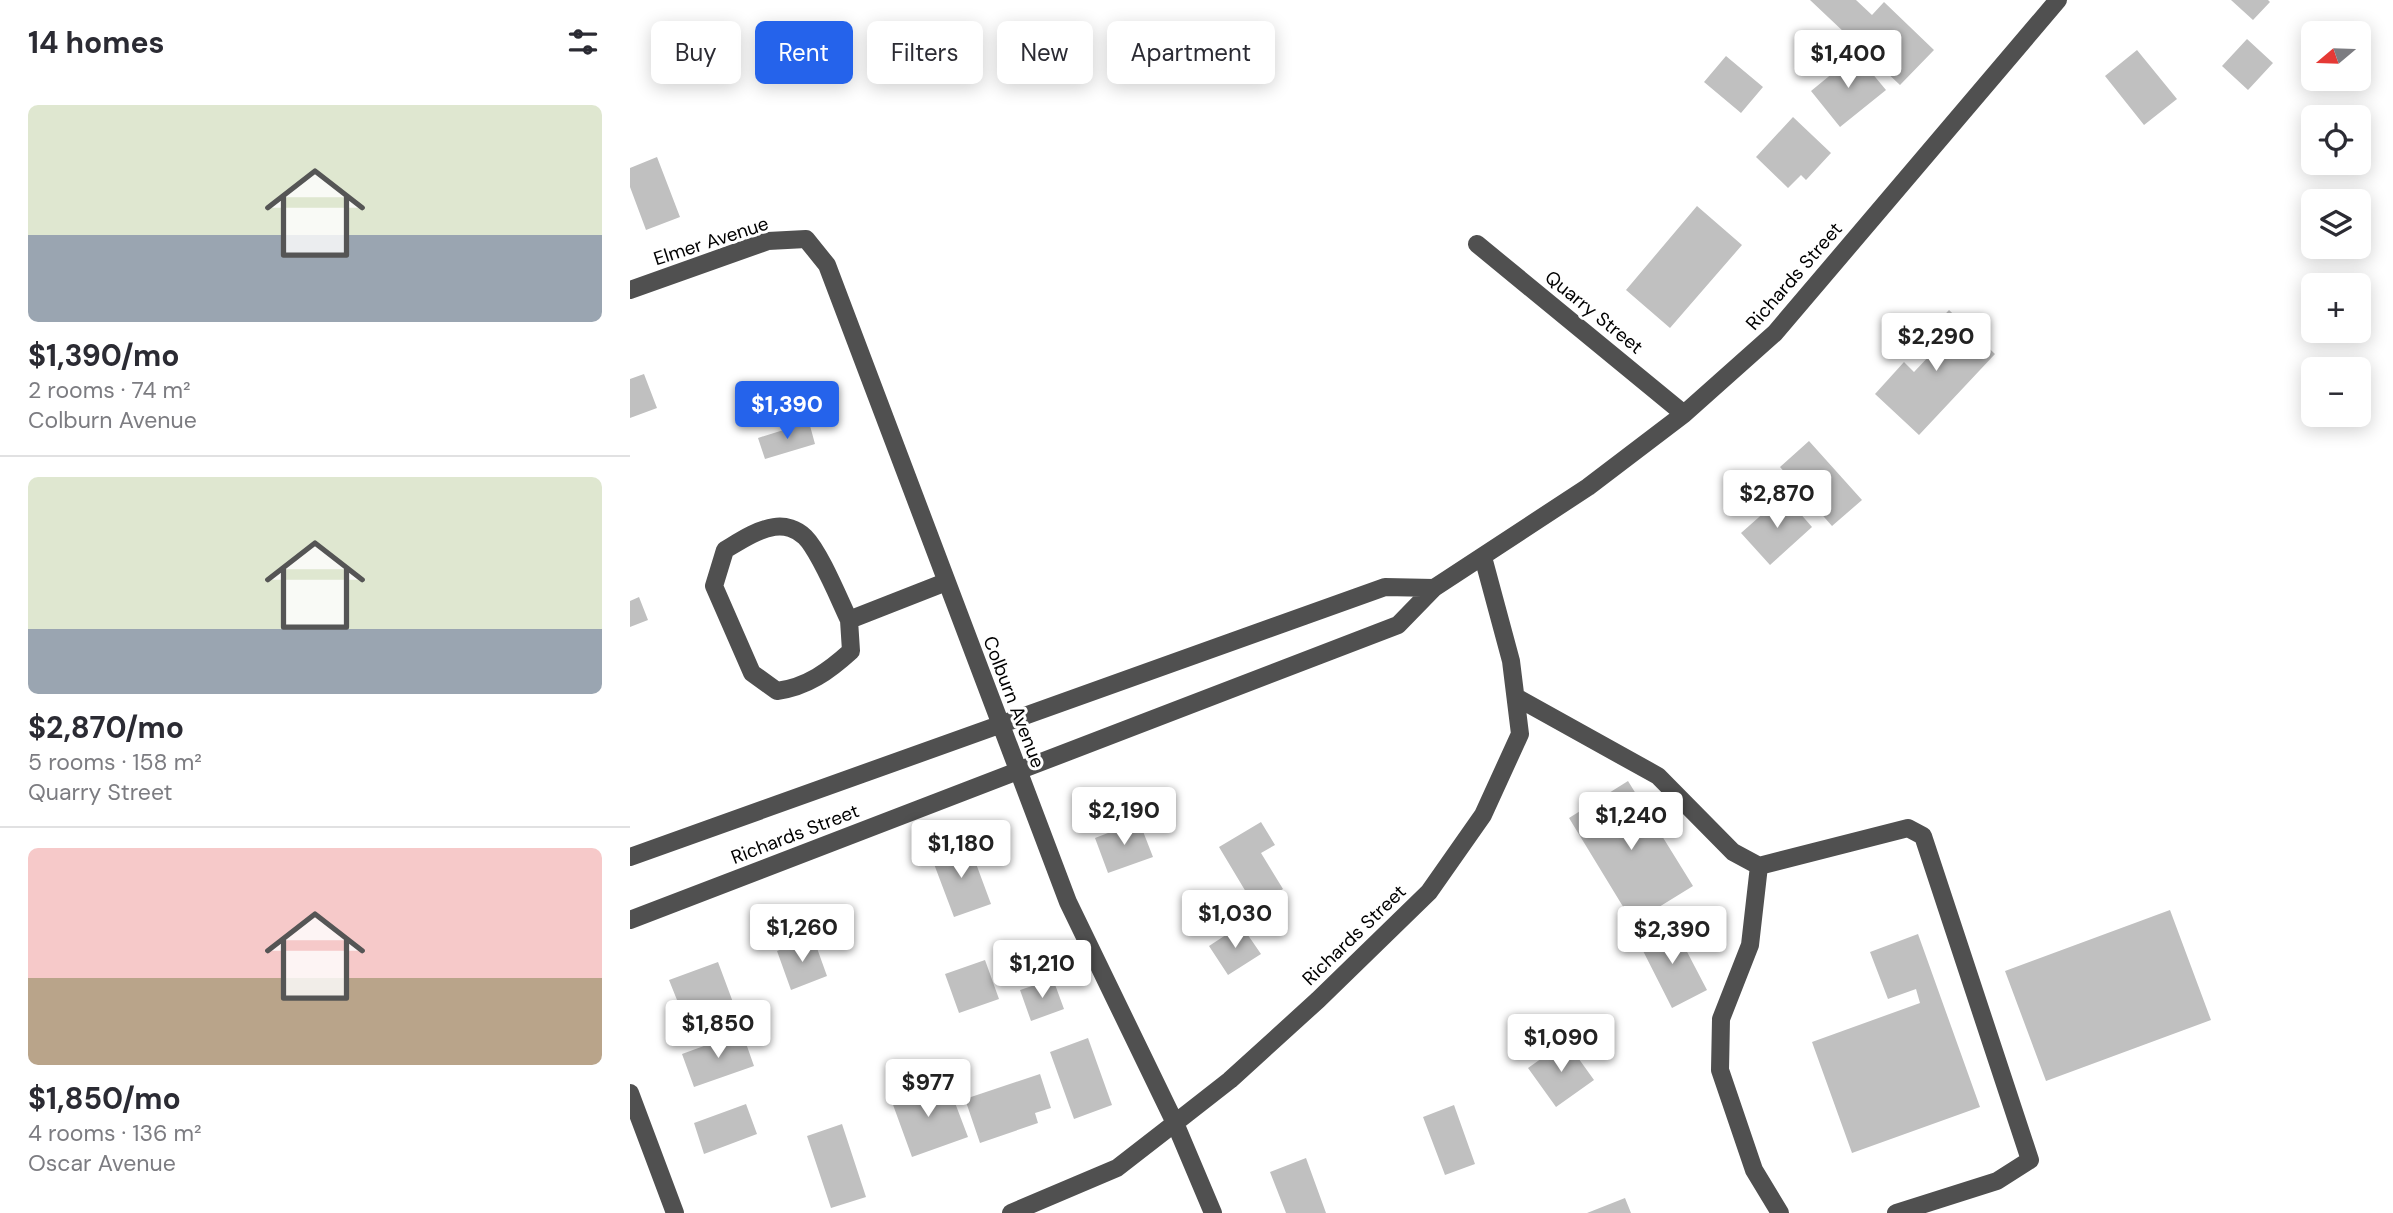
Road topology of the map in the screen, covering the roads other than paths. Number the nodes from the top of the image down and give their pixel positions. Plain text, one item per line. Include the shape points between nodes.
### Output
1 (2058, 0) edge
2 (806, 239) joint
3 (1477, 244) dead end
4 (630, 290) edge
5 (1684, 414) junction
6 (1483, 557) junction
7 (946, 582) junction
8 (1434, 588) junction
9 (849, 620) junction
10 (1516, 697) junction
11 (1001, 726) junction
12 (1017, 770) junction
13 (630, 857) edge
14 (1759, 866) junction
15 (630, 920) edge
16 (630, 1093) edge
17 (1175, 1123) junction
18 (675, 1213) edge
19 (1011, 1213) edge
20 (1213, 1213) edge
21 (1780, 1213) edge
22 (1896, 1213) edge

1 - 5 street, Richards Street via 1775,333
2 - 4 street, Elmer Avenue via 768,240
2 - 7 street, Colburn Avenue via 827,265
3 - 5 street, Quarry Street
5 - 6 street, Richards Street via 1588,487
6 - 8 street, Richards Street
6 - 10 street, Richards Street
7 - 9 street
7 - 11 street, Colburn Avenue
8 - 11 street, Richards Street via 1385,587
8 - 12 street, Richards Street via 1398,625
9 - 9 street via 851,651 831,670 794,689 777,691 752,673 714,586 725,551 775,526 792,528 806,537
10 - 14 street via 1658,776 1733,852
10 - 17 street, Richards Street via 1520,734 1483,815 1429,891 1318,1000
11 - 12 street, Colburn Avenue
11 - 13 street, Richards Street
12 - 15 street, Richards Street
12 - 17 street, Colburn Avenue via 1068,902
14 - 21 street via 1750,945 1721,1019 1720,1070 1754,1170
14 - 22 street via 1908,828 1923,836 2030,1160 1997,1181
16 - 18 street
17 - 19 street, Richards Street via 1117,1168
17 - 20 street, Colburn Avenue

